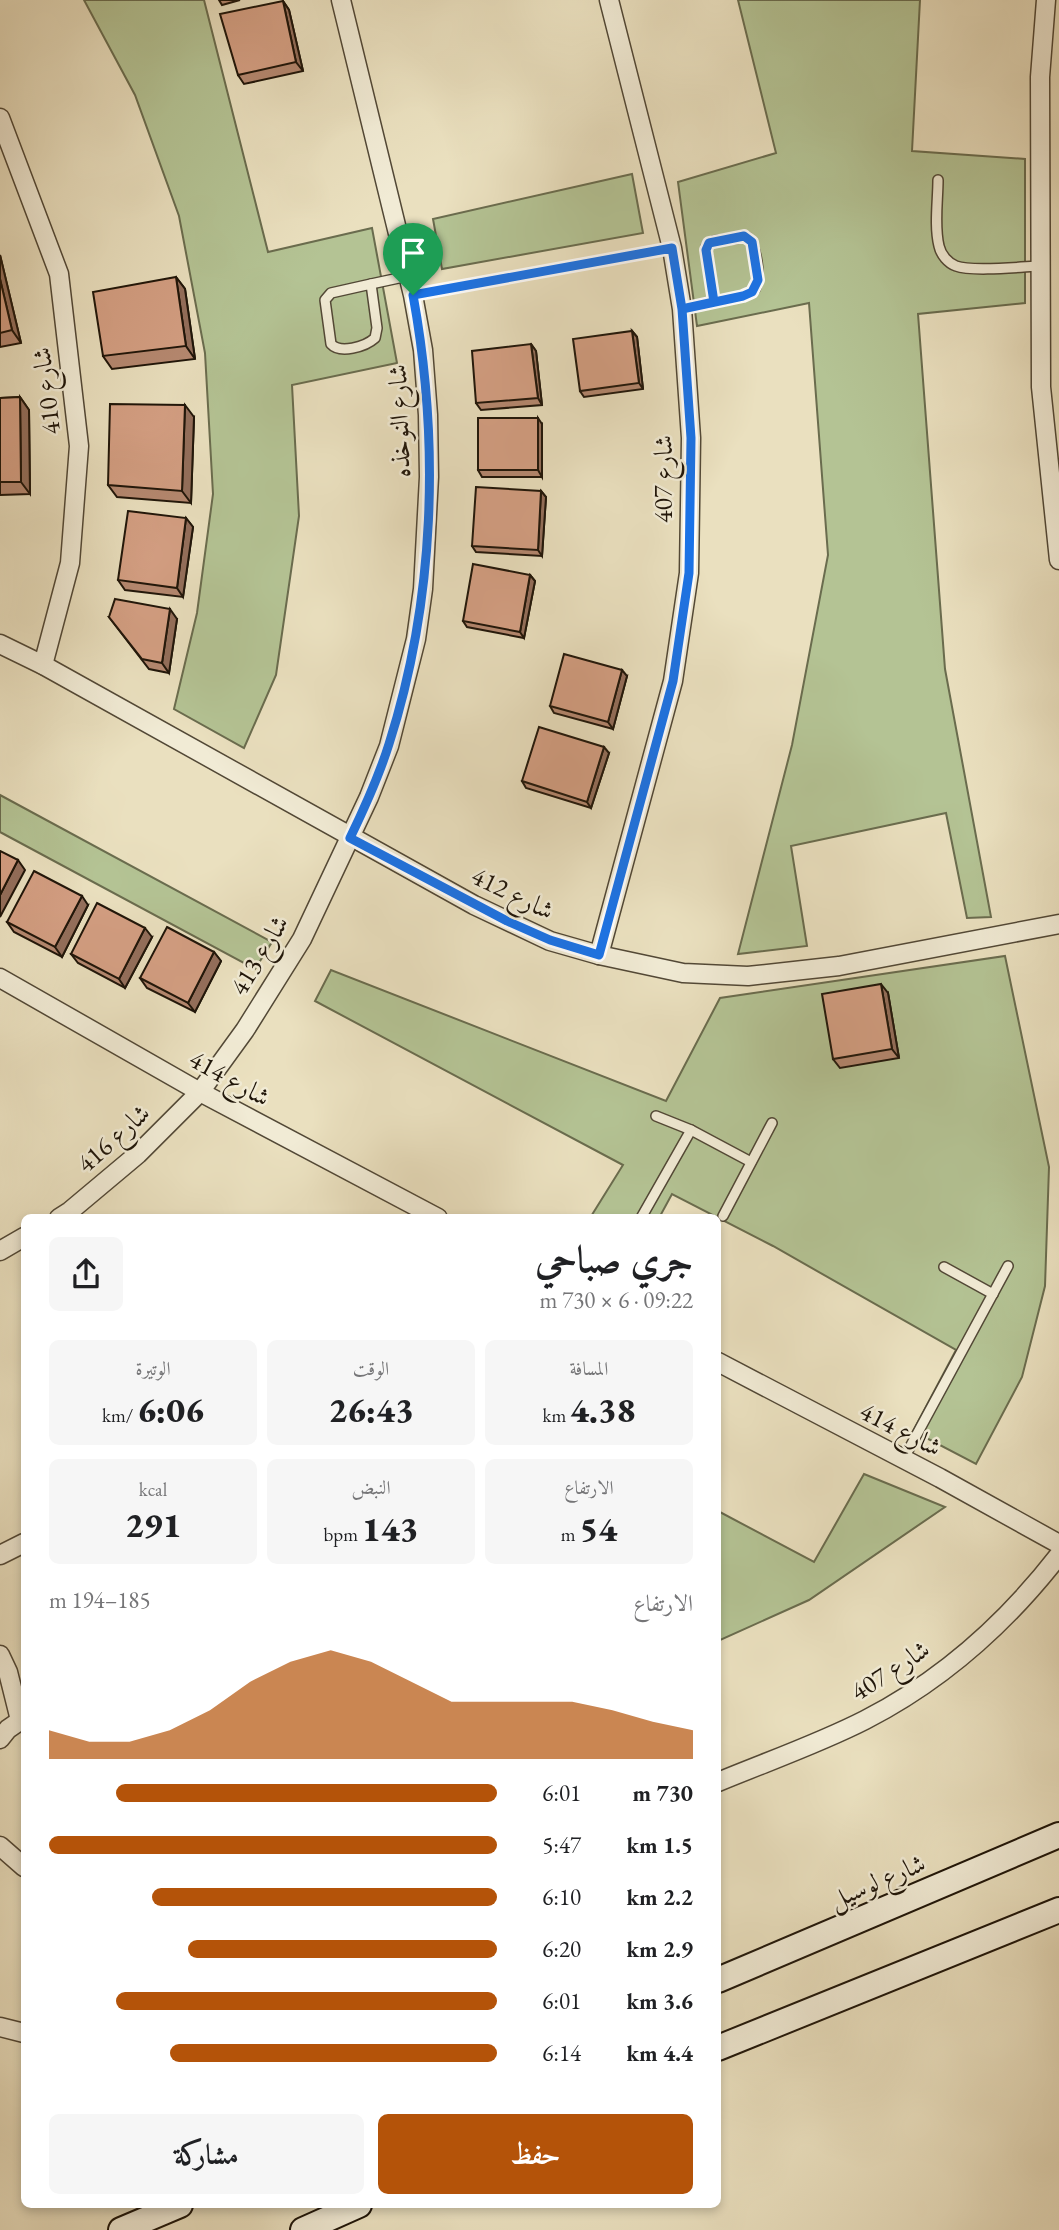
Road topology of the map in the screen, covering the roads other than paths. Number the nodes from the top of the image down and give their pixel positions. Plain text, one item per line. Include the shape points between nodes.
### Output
1 (341, 0) edge
2 (609, 0) edge
3 (1046, 0) edge
4 (0, 118) edge
5 (938, 180) dead end
6 (672, 248) junction
7 (1039, 266) junction
8 (408, 276) junction
9 (371, 284) junction
10 (413, 295) junction
11 (714, 302) junction
12 (682, 309) junction
13 (1059, 560) edge
14 (0, 644) edge
15 (43, 665) junction
16 (350, 838) junction
17 (1059, 924) edge
18 (599, 955) junction
19 (0, 978) edge
20 (200, 1092) junction
21 (656, 1116) dead end
22 (772, 1123) dead end
23 (691, 1130) junction
24 (751, 1162) junction
25 (65, 1214) edge
26 (425, 1214) edge
27 (643, 1214) edge
28 (723, 1216) dead end
29 (21, 1239) edge
30 (0, 1251) edge
31 (1008, 1266) dead end
32 (944, 1267) dead end
33 (993, 1294) junction
34 (721, 1364) edge
35 (903, 1460) junction
36 (21, 1544) edge
37 (1059, 1544) edge
38 (0, 1555) edge
39 (1059, 1555) edge
40 (0, 1655) edge
41 (8, 1672) junction
42 (21, 1682) edge
43 (21, 1716) edge
44 (21, 1720) edge
45 (0, 1739) edge
46 (721, 1781) edge
47 (1059, 1835) edge
48 (0, 1846) edge
49 (21, 1864) edge
50 (1059, 1910) edge
51 (721, 1979) edge
52 (0, 2027) edge
53 (21, 2032) edge
54 (721, 2047) edge
55 (173, 2208) edge
56 (352, 2208) edge
57 (121, 2230) edge
58 (303, 2230) edge

1 - 8 street, شارع النوخذه
2 - 6 street, شارع 407
3 - 7 street via 1040,76
4 - 15 street, شارع 410 via 60,274 79,446 71,563
5 - 7 lane via 938,245 944,257 956,266 970,268
6 - 10 lane
6 - 12 street, شارع 407
7 - 13 street via 1041,387
8 - 9 lane
8 - 10 street, شارع النوخذه
9 - 9 lane via 331,293 326,300 331,344 337,349 375,338
10 - 16 street, شارع النوخذه via 428,415 423,589 413,653 389,746
11 - 11 lane via 748,295 757,285 753,246 747,237 714,241 706,247
11 - 12 lane
12 - 18 street, شارع 407 via 691,438 689,573 673,681
14 - 15 street, شارع 412
15 - 16 street, شارع 412
16 - 18 street, شارع 412 via 507,921
16 - 20 street, شارع 413 via 302,939
17 - 18 street, شارع 412 via 839,966 748,976 683,973
19 - 20 street, شارع 414
20 - 25 street, شارع 416 via 138,1154
20 - 26 street, شارع 414
21 - 23 lane
22 - 24 lane
23 - 24 lane
23 - 27 lane
24 - 28 lane
29 - 30 street
31 - 33 lane
32 - 33 lane
33 - 35 lane
34 - 35 street, شارع 414
35 - 37 street, شارع 414
36 - 38 street
39 - 46 street, شارع 407 via 1004,1619 907,1696 864,1720
40 - 41 street
41 - 42 street
41 - 43 street
44 - 45 street
47 - 51 street, شارع لوسيل
48 - 49 street
50 - 54 street
52 - 53 street
55 - 57 street
56 - 58 street

